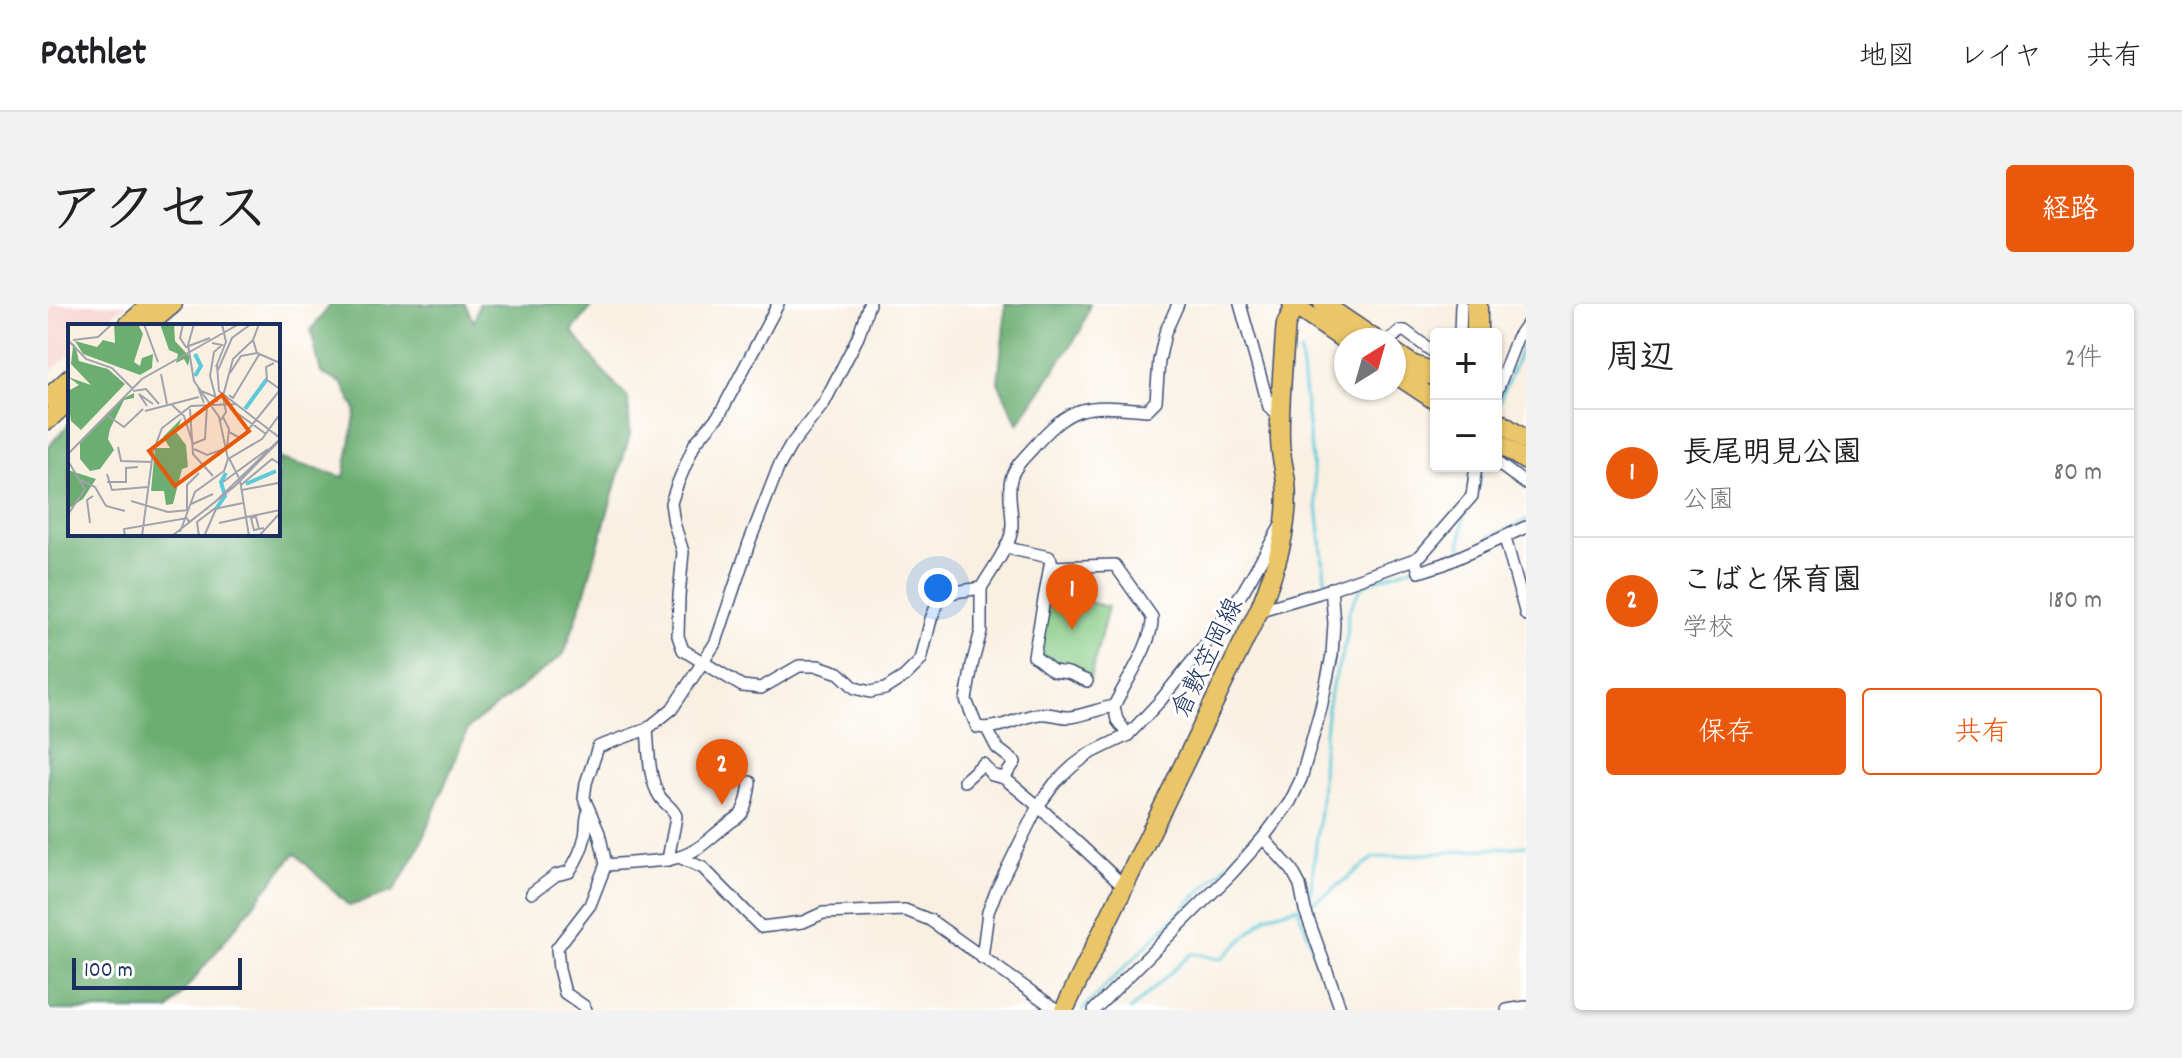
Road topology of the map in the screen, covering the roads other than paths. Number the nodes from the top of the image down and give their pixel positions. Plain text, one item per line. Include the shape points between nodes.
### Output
1 (151, 304) edge
2 (173, 304) edge
3 (778, 304) edge
4 (869, 304) edge
5 (1178, 304) edge
6 (1240, 304) edge
7 (1323, 304) edge
8 (1461, 304) edge
9 (1477, 304) edge
10 (1294, 305) edge
11 (129, 324) edge
12 (149, 324) edge
13 (1526, 325) edge
14 (1358, 328) edge
15 (1460, 328) edge
16 (1477, 328) edge
17 (1406, 332) edge
18 (1334, 333) edge
19 (1430, 350) edge
20 (1406, 359) edge
21 (1430, 374) edge
22 (1502, 377) edge
23 (68, 380) edge
24 (1406, 381) edge
25 (48, 398) edge
26 (1434, 400) edge
27 (68, 401) edge
28 (1279, 419) junction
29 (48, 420) edge
30 (1502, 424) edge
31 (1526, 440) edge
32 (1502, 446) edge
33 (1526, 461) edge
34 (1502, 466) edge
35 (1475, 472) edge
36 (1526, 484) edge
37 (1285, 517) junction
38 (1526, 527) edge
39 (1505, 538) junction
40 (1006, 546) junction
41 (1416, 564) junction
42 (1050, 567) junction
43 (981, 588) junction
44 (1325, 590) junction
45 (1260, 608) junction
46 (1526, 615) edge
47 (704, 663) junction
48 (1087, 681) dead end
49 (1114, 706) junction
50 (647, 729) junction
51 (987, 729) junction
52 (1128, 735) junction
53 (1004, 778) junction
54 (964, 781) dead end
55 (750, 782) dead end
56 (1038, 806) junction
57 (589, 810) junction
58 (1251, 832) dead end
59 (1262, 840) junction
60 (674, 858) junction
61 (606, 865) junction
62 (1124, 886) junction
63 (532, 893) dead end
64 (982, 958) junction
65 (1526, 1007) edge
66 (586, 1010) edge
67 (1057, 1010) edge
68 (1064, 1010) edge
69 (1094, 1010) edge
70 (1341, 1010) edge
71 (1507, 1010) edge

1 - 11 main road
2 - 12 main road
3 - 47 street via 720,414 695,443 671,503 683,552 678,636 683,650
4 - 47 street via 824,403 779,466
5 - 40 street via 1165,333 1156,401 1147,410 1083,409 1048,430 1015,468
6 - 28 street via 1269,407
7 - 14 main road
8 - 15 street
9 - 16 highway
10 - 18 main road
10 - 28 main road, 倉敷笠岡線 via 1286,324
13 - 22 street
17 - 19 street
20 - 21 main road
23 - 25 main road
24 - 26 main road
27 - 29 main road
28 - 37 main road, 倉敷笠岡線
30 - 31 main road
32 - 33 main road
34 - 36 street
35 - 41 street via 1472,496
37 - 45 main road, 倉敷笠岡線 via 1281,548
37 - 52 street via 1203,648
38 - 39 street
39 - 41 street via 1419,572
39 - 46 street
40 - 42 street via 1049,557
40 - 43 street
41 - 44 street
42 - 48 street via 1034,656 1053,671
42 - 49 street via 1115,565 1152,617 1140,657
43 - 47 street via 948,593 938,602 921,660 885,689 855,688 839,673 818,666 799,666 761,688 742,686
43 - 51 street via 981,631 966,700 977,727
44 - 45 street
44 - 59 street via 1334,623 1332,655 1306,741 1301,779
45 - 62 main road, 倉敷笠岡線
47 - 50 street via 672,709
49 - 51 street via 1066,718 1039,714
49 - 52 street
50 - 57 street via 598,747 586,783
50 - 60 street via 652,777 675,815 670,842
51 - 53 street via 997,748 1015,762
52 - 56 street via 1073,766
53 - 54 street via 992,775 983,764
53 - 56 street
55 - 60 street via 738,818 695,852
56 - 62 street
56 - 64 street via 988,912
57 - 61 street
57 - 63 street via 580,855 569,872
58 - 59 street
59 - 69 street
59 - 70 street via 1300,885
60 - 61 street
60 - 64 street via 703,868 761,927 803,922 823,913 905,910 930,920
61 - 66 street via 590,905 557,948 565,993
62 - 68 main road, 倉敷笠岡線
64 - 67 street
65 - 71 street

